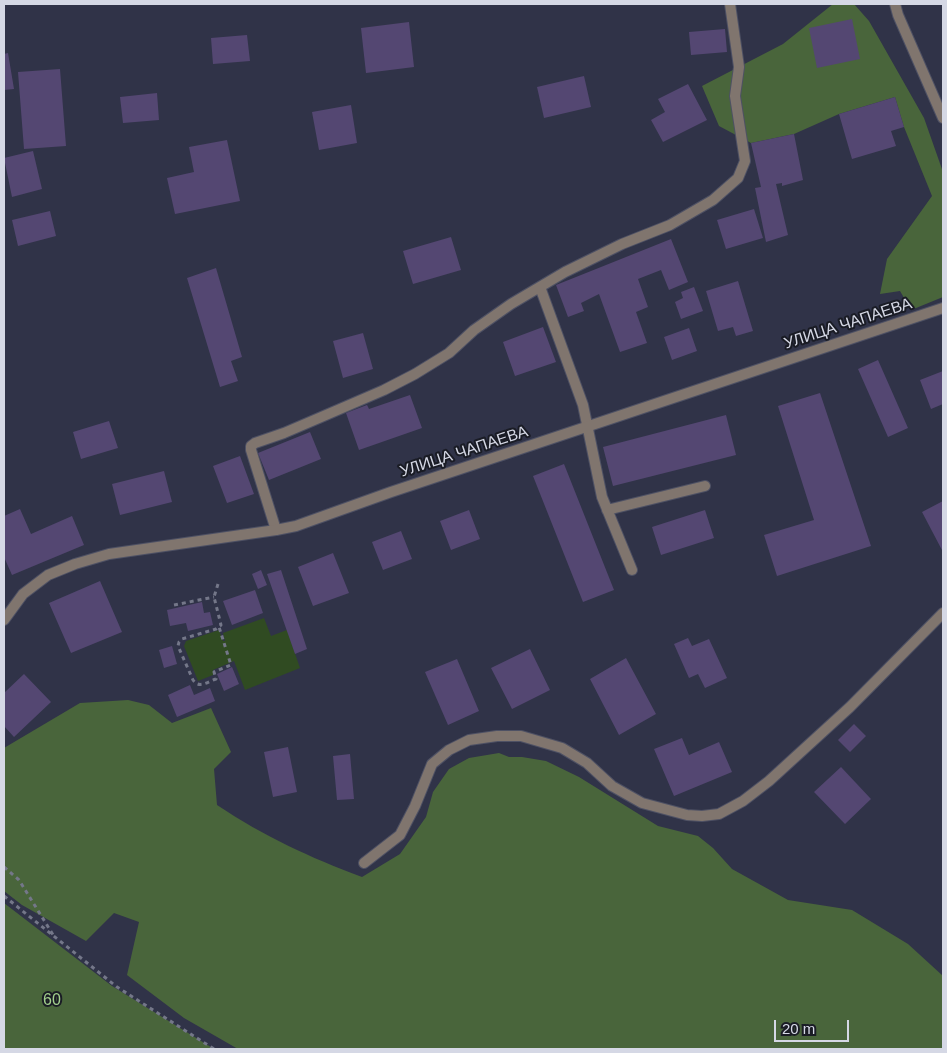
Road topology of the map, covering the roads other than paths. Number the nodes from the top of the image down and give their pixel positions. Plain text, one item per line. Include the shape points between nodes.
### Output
1 (730, 4) edge
2 (896, 4) edge
3 (943, 118) edge
4 (540, 287) junction
5 (943, 308) edge
6 (587, 427) junction
7 (705, 486) dead end
8 (607, 510) junction
9 (276, 530) junction
10 (632, 570) dead end
11 (7, 608) edge
12 (943, 613) edge
13 (4, 620) edge
14 (364, 862) dead end

1 - 4 street via 739,67 735,96 745,161 738,178 713,200 670,226 622,244
2 - 3 street
4 - 6 street via 583,405
4 - 9 street via 474,330 449,353 414,374 251,446
5 - 6 street, УЛИЦА ЧАПАЕВА
6 - 8 street
6 - 9 street, УЛИЦА ЧАПАЕВА
7 - 8 street
8 - 10 street
9 - 11 street, УЛИЦА ЧАПАЕВА via 109,554 48,575
11 - 13 street, УЛИЦА ЧАПАЕВА
12 - 14 street via 850,708 769,781 719,814 687,815 642,804 562,748 521,736 496,736 469,740 432,764 400,835

